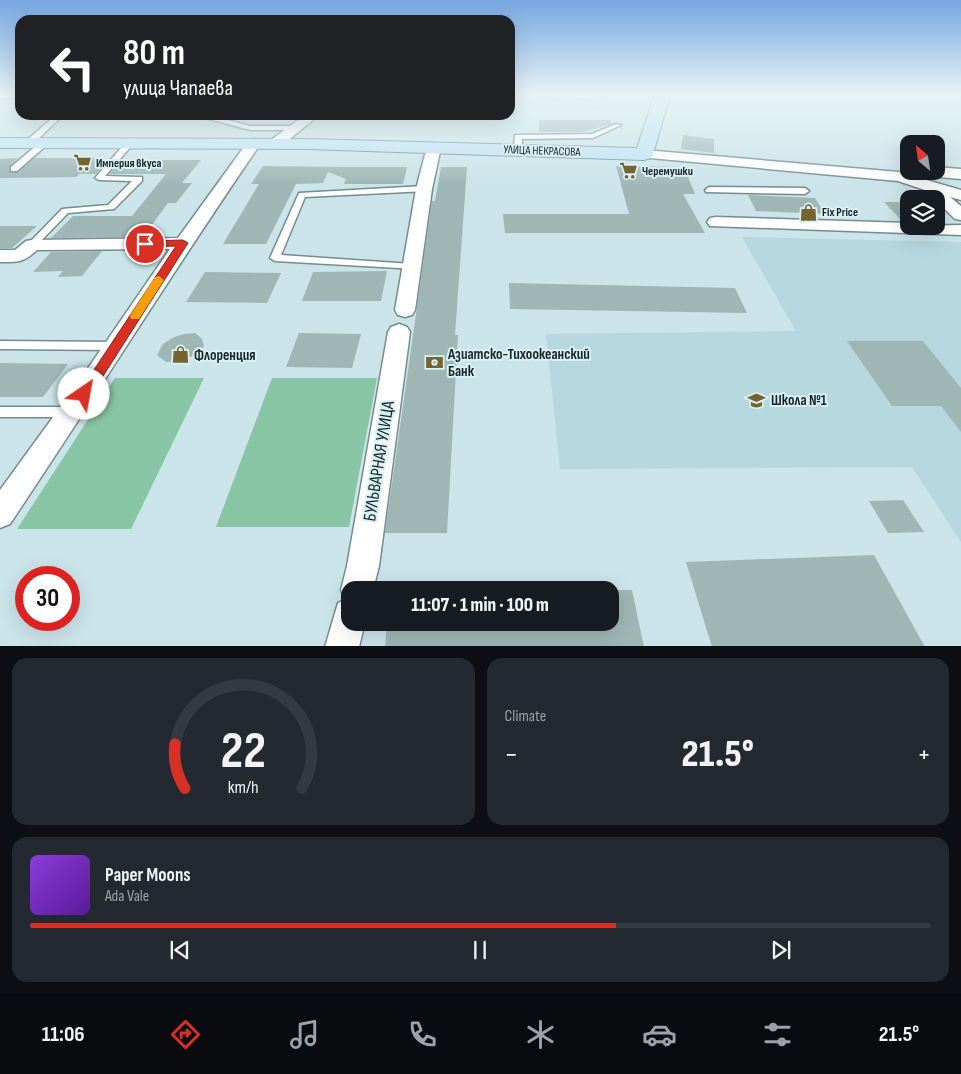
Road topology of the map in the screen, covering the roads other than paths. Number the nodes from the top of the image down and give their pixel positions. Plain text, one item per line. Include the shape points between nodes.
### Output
1 (51, 126) edge
2 (243, 126) edge
3 (298, 126) edge
4 (615, 126) edge
5 (653, 126) edge
6 (295, 128) junction
7 (0, 143) edge
8 (37, 143) junction
9 (130, 143) junction
10 (254, 143) junction
11 (276, 144) junction
12 (434, 147) junction
13 (518, 150) junction
14 (644, 154) junction
15 (14, 169) dead end
16 (945, 173) edge
17 (961, 174) edge
18 (899, 177) joint
19 (424, 188) junction
20 (931, 188) junction
21 (709, 190) dead end
22 (805, 191) dead end
23 (961, 195) edge
24 (961, 215) edge
25 (716, 222) dead end
26 (961, 230) edge
27 (183, 243) junction
28 (32, 245) junction
29 (0, 256) edge
30 (412, 267) junction
31 (0, 345) edge
32 (116, 346) junction
33 (0, 412) edge
34 (72, 412) junction
35 (0, 514) edge
36 (359, 581) edge
37 (346, 631) edge
38 (342, 646) edge

1 - 8 lane
2 - 6 lane
3 - 6 street
4 - 13 lane via 593,136 518,137
5 - 14 main road
6 - 11 street
7 - 8 main road, УЛИЦА НЕКРАСОВА
8 - 9 main road, УЛИЦА НЕКРАСОВА
8 - 15 lane
9 - 10 main road, УЛИЦА НЕКРАСОВА
9 - 28 lane via 99,178 138,179 111,207 65,211
10 - 11 main road, УЛИЦА НЕКРАСОВА
10 - 27 street
11 - 12 main road, УЛИЦА НЕКРАСОВА
12 - 13 main road, УЛИЦА НЕКРАСОВА
12 - 19 street, БУЛЬВАРНАЯ УЛИЦА
13 - 14 main road, УЛИЦА НЕКРАСОВА
14 - 18 street, УЛИЦА НЕКРАСОВА
16 - 17 street
18 - 20 street, УЛИЦА НЕКРАСОВА
19 - 30 street, БУЛЬВАРНАЯ УЛИЦА
19 - 30 lane via 302,195 275,258
20 - 23 street, УЛИЦА НЕКРАСОВА
20 - 24 street
21 - 22 lane
25 - 26 street
27 - 28 street
27 - 32 street
28 - 29 street via 20,256
30 - 36 street, БУЛЬВАРНАЯ УЛИЦА
31 - 32 lane
32 - 34 street
33 - 34 lane
34 - 35 street
37 - 38 street

